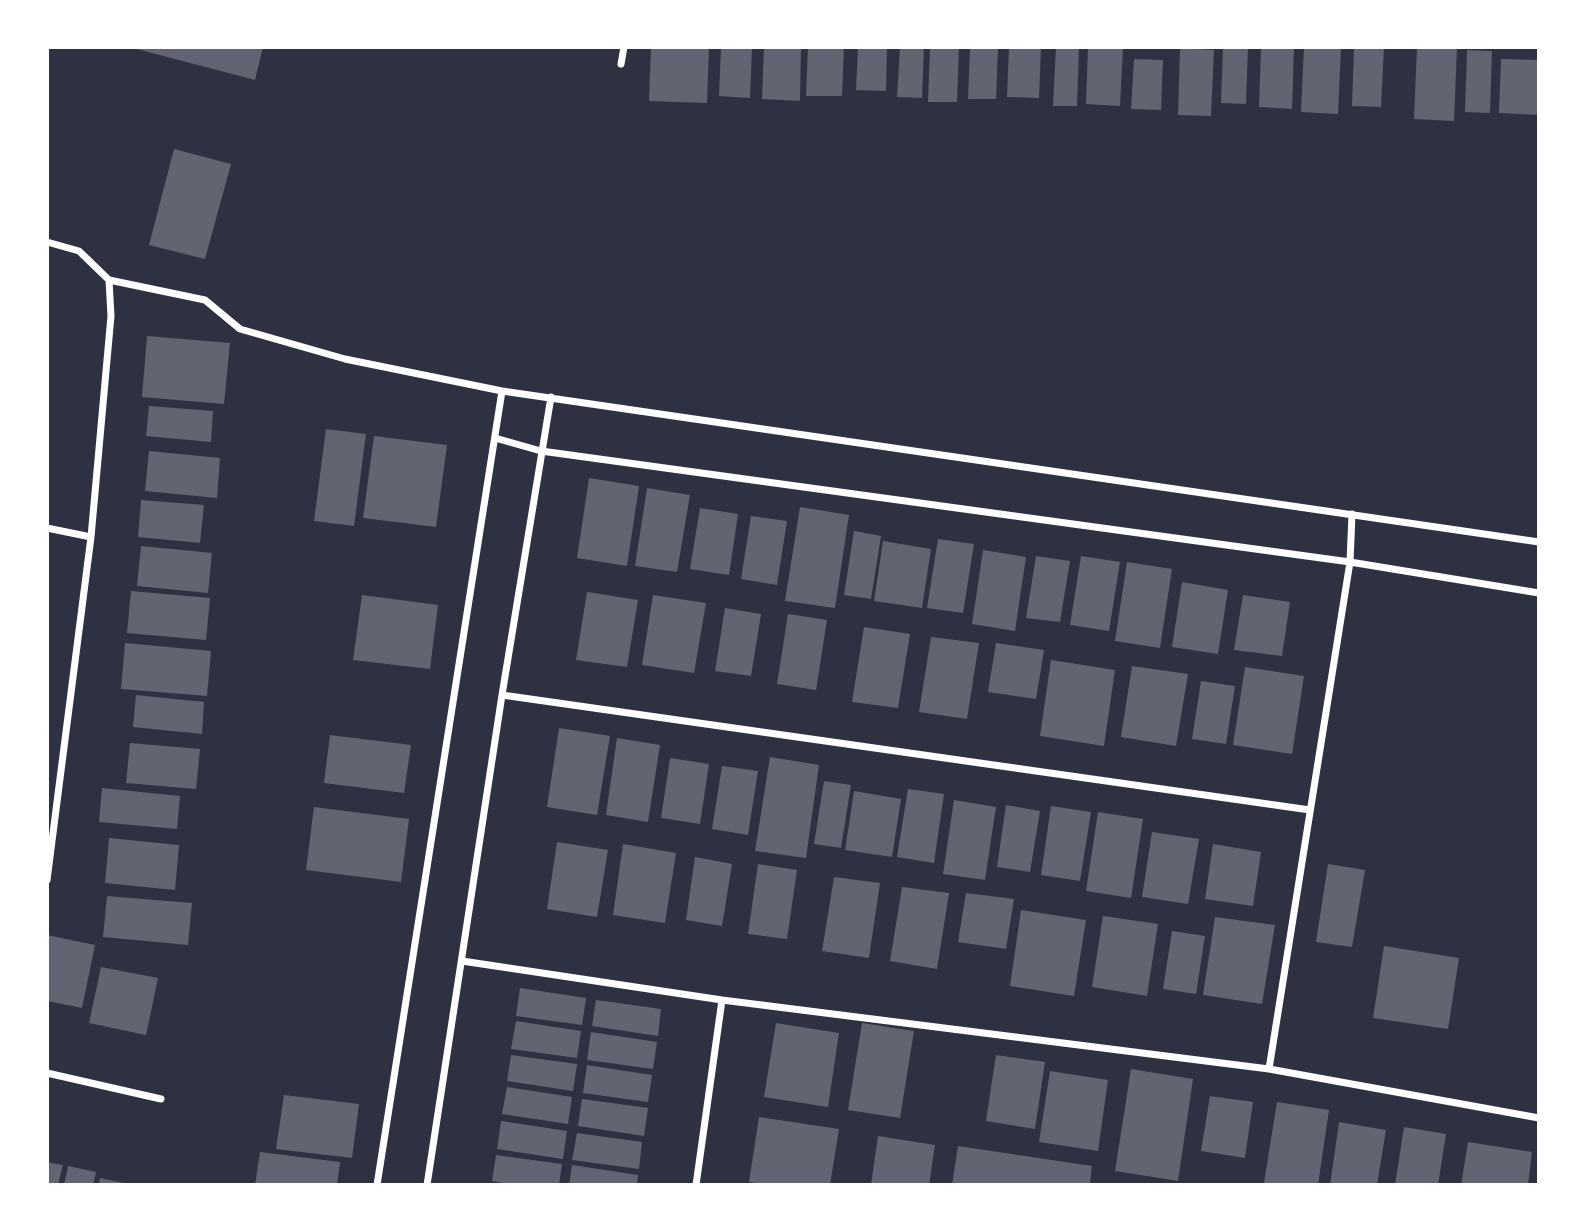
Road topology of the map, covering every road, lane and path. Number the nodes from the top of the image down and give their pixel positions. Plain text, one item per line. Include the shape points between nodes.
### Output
1 (624, 47) edge
2 (621, 64) dead end
3 (47, 242) edge
4 (109, 280) junction
5 (502, 391) junction
6 (551, 397) junction
7 (495, 438) junction
8 (541, 451) junction
9 (1352, 514) junction
10 (47, 528) edge
11 (91, 537) junction
12 (1539, 542) edge
13 (1350, 562) junction
14 (1539, 593) edge
15 (502, 695) junction
16 (47, 793) edge
17 (57, 796) junction
18 (1310, 810) junction
19 (47, 880) edge
20 (462, 961) junction
21 (722, 1000) junction
22 (1269, 1069) junction
23 (47, 1073) edge
24 (161, 1099) dead end
25 (1539, 1118) edge
26 (377, 1185) edge
27 (428, 1185) edge
28 (696, 1185) edge

1 - 2 street
3 - 4 street via 79,251
4 - 5 street via 205,300 240,329 345,359
4 - 11 street via 111,316
5 - 6 street
5 - 7 street
6 - 8 street
6 - 9 street
7 - 8 street
7 - 26 street
8 - 13 street
8 - 15 street
9 - 12 street
9 - 13 street
10 - 11 street
11 - 17 street
13 - 14 street
13 - 18 street
15 - 18 street
15 - 20 street
16 - 17 street
17 - 19 street
18 - 22 street
20 - 21 street
20 - 27 street
21 - 22 street
21 - 28 street
22 - 25 street
23 - 24 street

